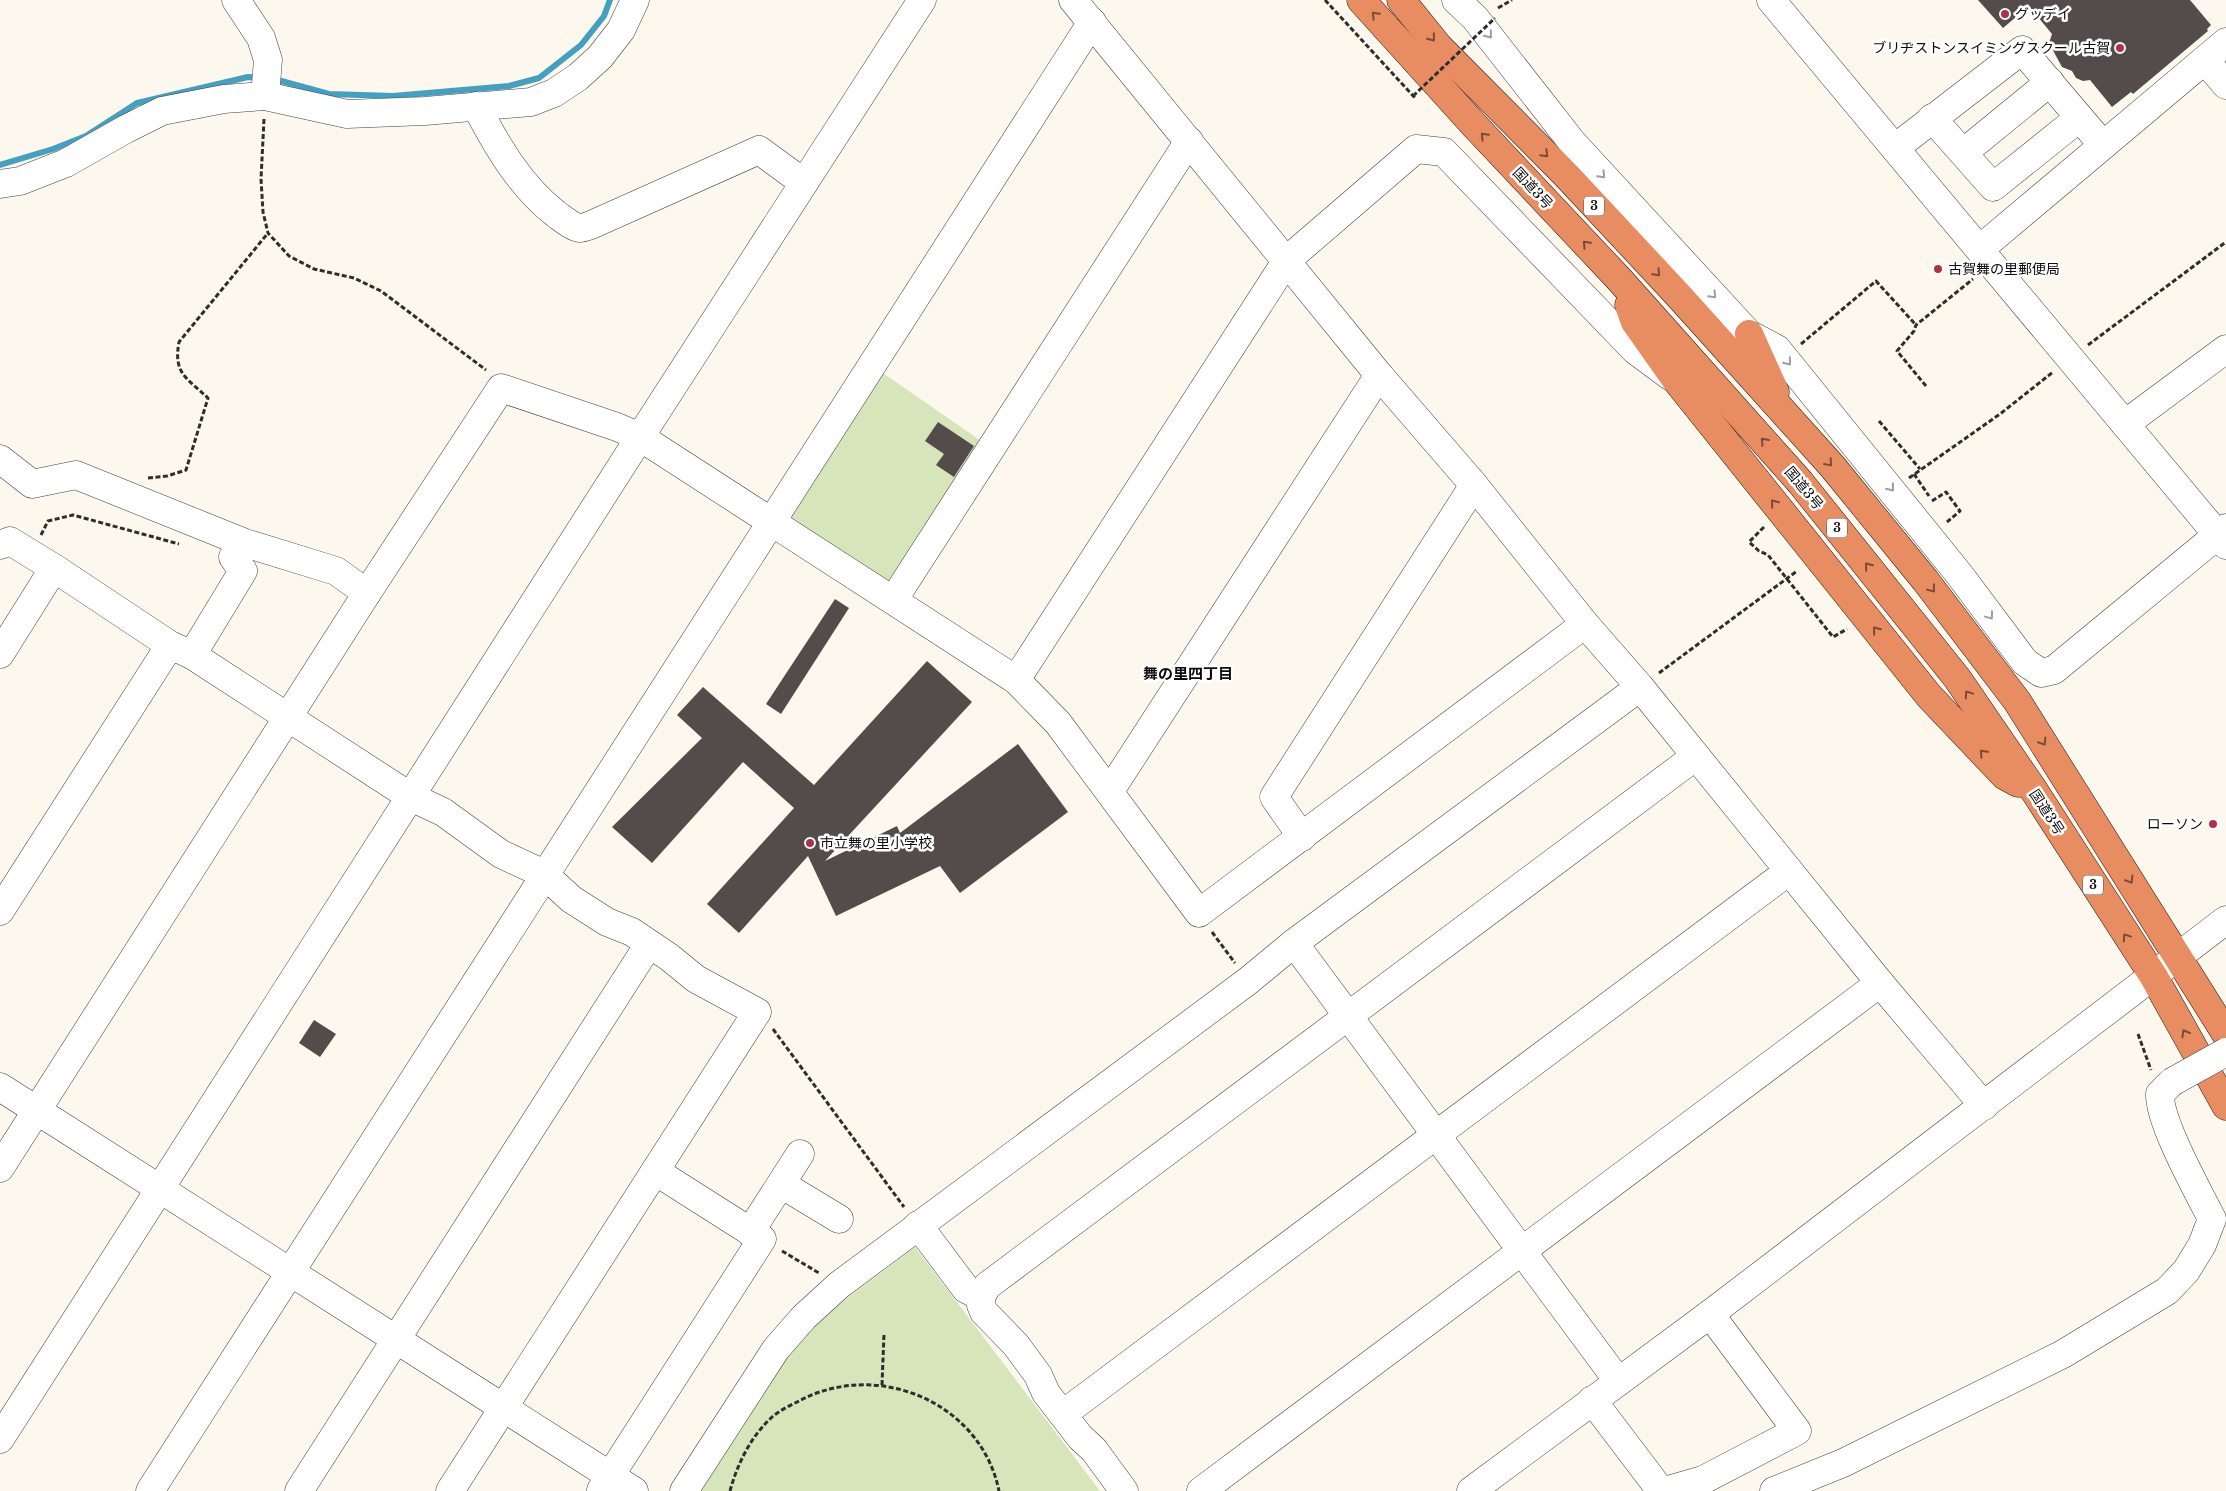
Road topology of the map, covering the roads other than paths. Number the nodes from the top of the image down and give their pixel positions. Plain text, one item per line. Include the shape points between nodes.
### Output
1 (236, 0) edge
2 (635, 0) edge
3 (922, 0) edge
4 (1073, 0) edge
5 (1361, 0) edge
6 (1402, 0) edge
7 (1456, 0) edge
8 (1771, 0) edge
9 (1092, 22) junction
10 (2226, 42) edge
11 (2205, 60) junction
12 (2050, 82) junction
13 (2226, 85) edge
14 (265, 96) junction
15 (476, 106) junction
16 (1932, 118) junction
17 (2079, 118) junction
18 (1189, 141) junction
19 (2102, 144) junction
20 (1895, 148) junction
21 (1963, 152) junction
22 (804, 182) junction
23 (0, 184) edge
24 (1986, 257) junction
25 (1287, 260) junction
26 (1619, 279) junction
27 (1749, 334) junction
28 (2226, 349) edge
29 (1380, 375) junction
30 (1676, 380) junction
31 (1785, 414) junction
32 (2125, 424) junction
33 (640, 437) junction
34 (0, 459) edge
35 (1474, 485) junction
36 (770, 520) junction
37 (2223, 536) edge
38 (0, 545) edge
39 (234, 557) dead end
40 (54, 568) junction
41 (367, 593) junction
42 (894, 599) junction
43 (1585, 624) junction
44 (181, 650) junction
45 (0, 654) edge
46 (1016, 680) junction
47 (1640, 687) junction
48 (288, 718) junction
49 (1696, 756) junction
50 (1110, 791) junction
51 (2035, 792) junction
52 (411, 797) junction
53 (1302, 836) junction
54 (1789, 871) junction
55 (544, 874) junction
56 (0, 911) edge
57 (2226, 920) edge
58 (1294, 943) junction
59 (649, 944) junction
60 (2178, 957) junction
61 (2154, 977) junction
62 (1880, 983) junction
63 (1347, 1017) junction
64 (2226, 1034) edge
65 (2226, 1052) edge
66 (0, 1087) edge
67 (1984, 1106) junction
68 (2226, 1106) edge
69 (37, 1110) junction
70 (1435, 1135) junction
71 (800, 1154) dead end
72 (0, 1168) edge
73 (655, 1172) junction
74 (781, 1184) junction
75 (161, 1188) junction
76 (839, 1219) dead end
77 (918, 1225) junction
78 (756, 1235) junction
79 (1522, 1251) junction
80 (290, 1272) junction
81 (981, 1297) junction
82 (1710, 1314) junction
83 (397, 1338) junction
84 (1618, 1381) junction
85 (1592, 1400) junction
86 (503, 1408) junction
87 (1063, 1414) junction
88 (0, 1439) edge
89 (605, 1483) edge
90 (150, 1491) edge
91 (299, 1491) edge
92 (450, 1491) edge
93 (634, 1491) edge
94 (684, 1491) edge
95 (1124, 1491) edge
96 (1201, 1491) edge
97 (1471, 1491) edge
98 (1663, 1491) edge
99 (1774, 1491) edge

1 - 14 street via 261,38 268,60
2 - 15 street via 621,30 600,57 562,88 531,102
3 - 22 street
4 - 9 street
26 -> 5 highway, 国道3号 / 3
6 -> 31 highway, 3 via 1439,47 1566,175
7 -> 27 street via 1475,18 1572,142
8 - 20 street
9 - 18 street
9 - 36 street
10 - 11 street
11 - 13 street
11 - 19 street
12 - 16 street via 2022,50
12 - 17 street
12 - 21 street
14 - 15 street via 347,114
14 - 23 street via 224,99 162,111 66,164 20,181
15 - 22 street via 517,174 543,204 579,228 759,150
16 - 20 street
16 - 21 street
17 - 19 street
17 - 21 street via 1994,186
18 - 25 street
18 - 42 street
19 - 24 street
20 - 24 street
22 - 33 street
24 - 32 street
25 - 29 street
25 - 30 street via 1416,149 1444,152 1635,350
25 - 46 street
26 - 30 highway via 1635,322
51 -> 26 highway, 国道3号 / 3 via 1957,678 1880,580 1800,482
27 - 31 highway
27 -> 37 street via 1777,349 1959,574 2024,662 2041,673 2054,670
28 - 32 street
29 - 35 street
29 - 50 street
51 -> 30 highway via 2004,776 1929,696
31 -> 60 highway, 3 via 1919,572 2017,701
32 - 37 street
33 - 36 street
33 - 41 street via 501,388
33 - 52 street
34 - 41 street via 32,484 76,475 245,542 336,571
35 - 43 street
35 - 53 street via 1274,796
36 - 42 street
36 - 55 street
38 - 40 street via 10,540
39 - 44 street via 243,571
40 - 44 street
40 - 45 street
41 - 48 street
42 - 46 street
43 - 47 street
43 - 53 street
44 - 48 street
44 - 56 street
46 - 50 street via 1058,723
47 - 49 street
47 - 58 street
48 - 52 street
48 - 69 street
49 - 54 street
49 - 63 street
50 - 53 street via 1199,913
61 -> 51 highway, 国道3号 / 3
52 - 55 street via 443,812 501,854
52 - 75 street
54 - 62 street
54 - 70 street
55 - 59 street via 571,898 607,922 632,932
55 - 80 street
57 - 60 street
58 - 63 street
58 - 77 street via 1248,981
59 - 73 street via 696,979 757,1012
59 - 83 street
60 - 61 street
60 - 64 highway, 3
61 - 67 street
68 -> 61 highway, 国道3号 / 3
62 - 67 street
62 - 79 street
63 - 70 street
63 - 81 street via 986,1286
65 - 99 street, bridge via 2166,1088 2160,1104 2212,1219 2202,1245 2186,1271 2167,1291 2063,1354 1843,1463
66 - 69 street
67 - 82 street
69 - 72 street
69 - 75 street
70 - 79 street
70 - 87 street
71 - 74 street
73 - 78 street
73 - 86 street
74 - 76 street
74 - 78 street
75 - 80 street
75 - 88 street
77 - 81 street via 966,1289
77 - 94 street via 839,1285 804,1317 776,1350
78 - 89 street
79 - 84 street
79 - 96 street
80 - 83 street
80 - 90 street
81 - 87 street via 980,1305 984,1312 1016,1345
82 - 84 street
82 - 98 street via 1797,1432 1703,1480
83 - 86 street
83 - 91 street
84 - 85 street
85 - 97 street
85 - 98 street
86 - 89 street
86 - 92 street
87 - 95 street
89 - 93 street

